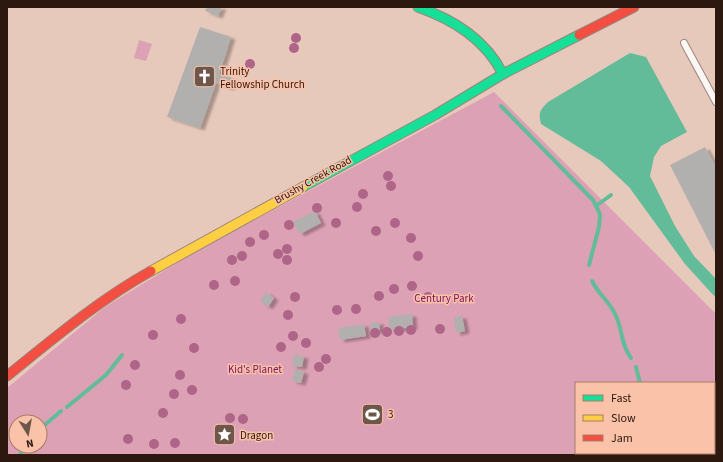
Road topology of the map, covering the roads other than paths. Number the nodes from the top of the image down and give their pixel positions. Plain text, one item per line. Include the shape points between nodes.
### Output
1 (418, 7) edge
2 (634, 7) edge
3 (684, 43) dead end
4 (503, 74) junction
5 (716, 102) edge
6 (7, 376) edge

1 - 4 street via 441,15 463,28 495,57
2 - 4 street, Brushy Creek Road
3 - 5 lane
4 - 6 street, Brushy Creek Road via 435,115 122,287 85,313

